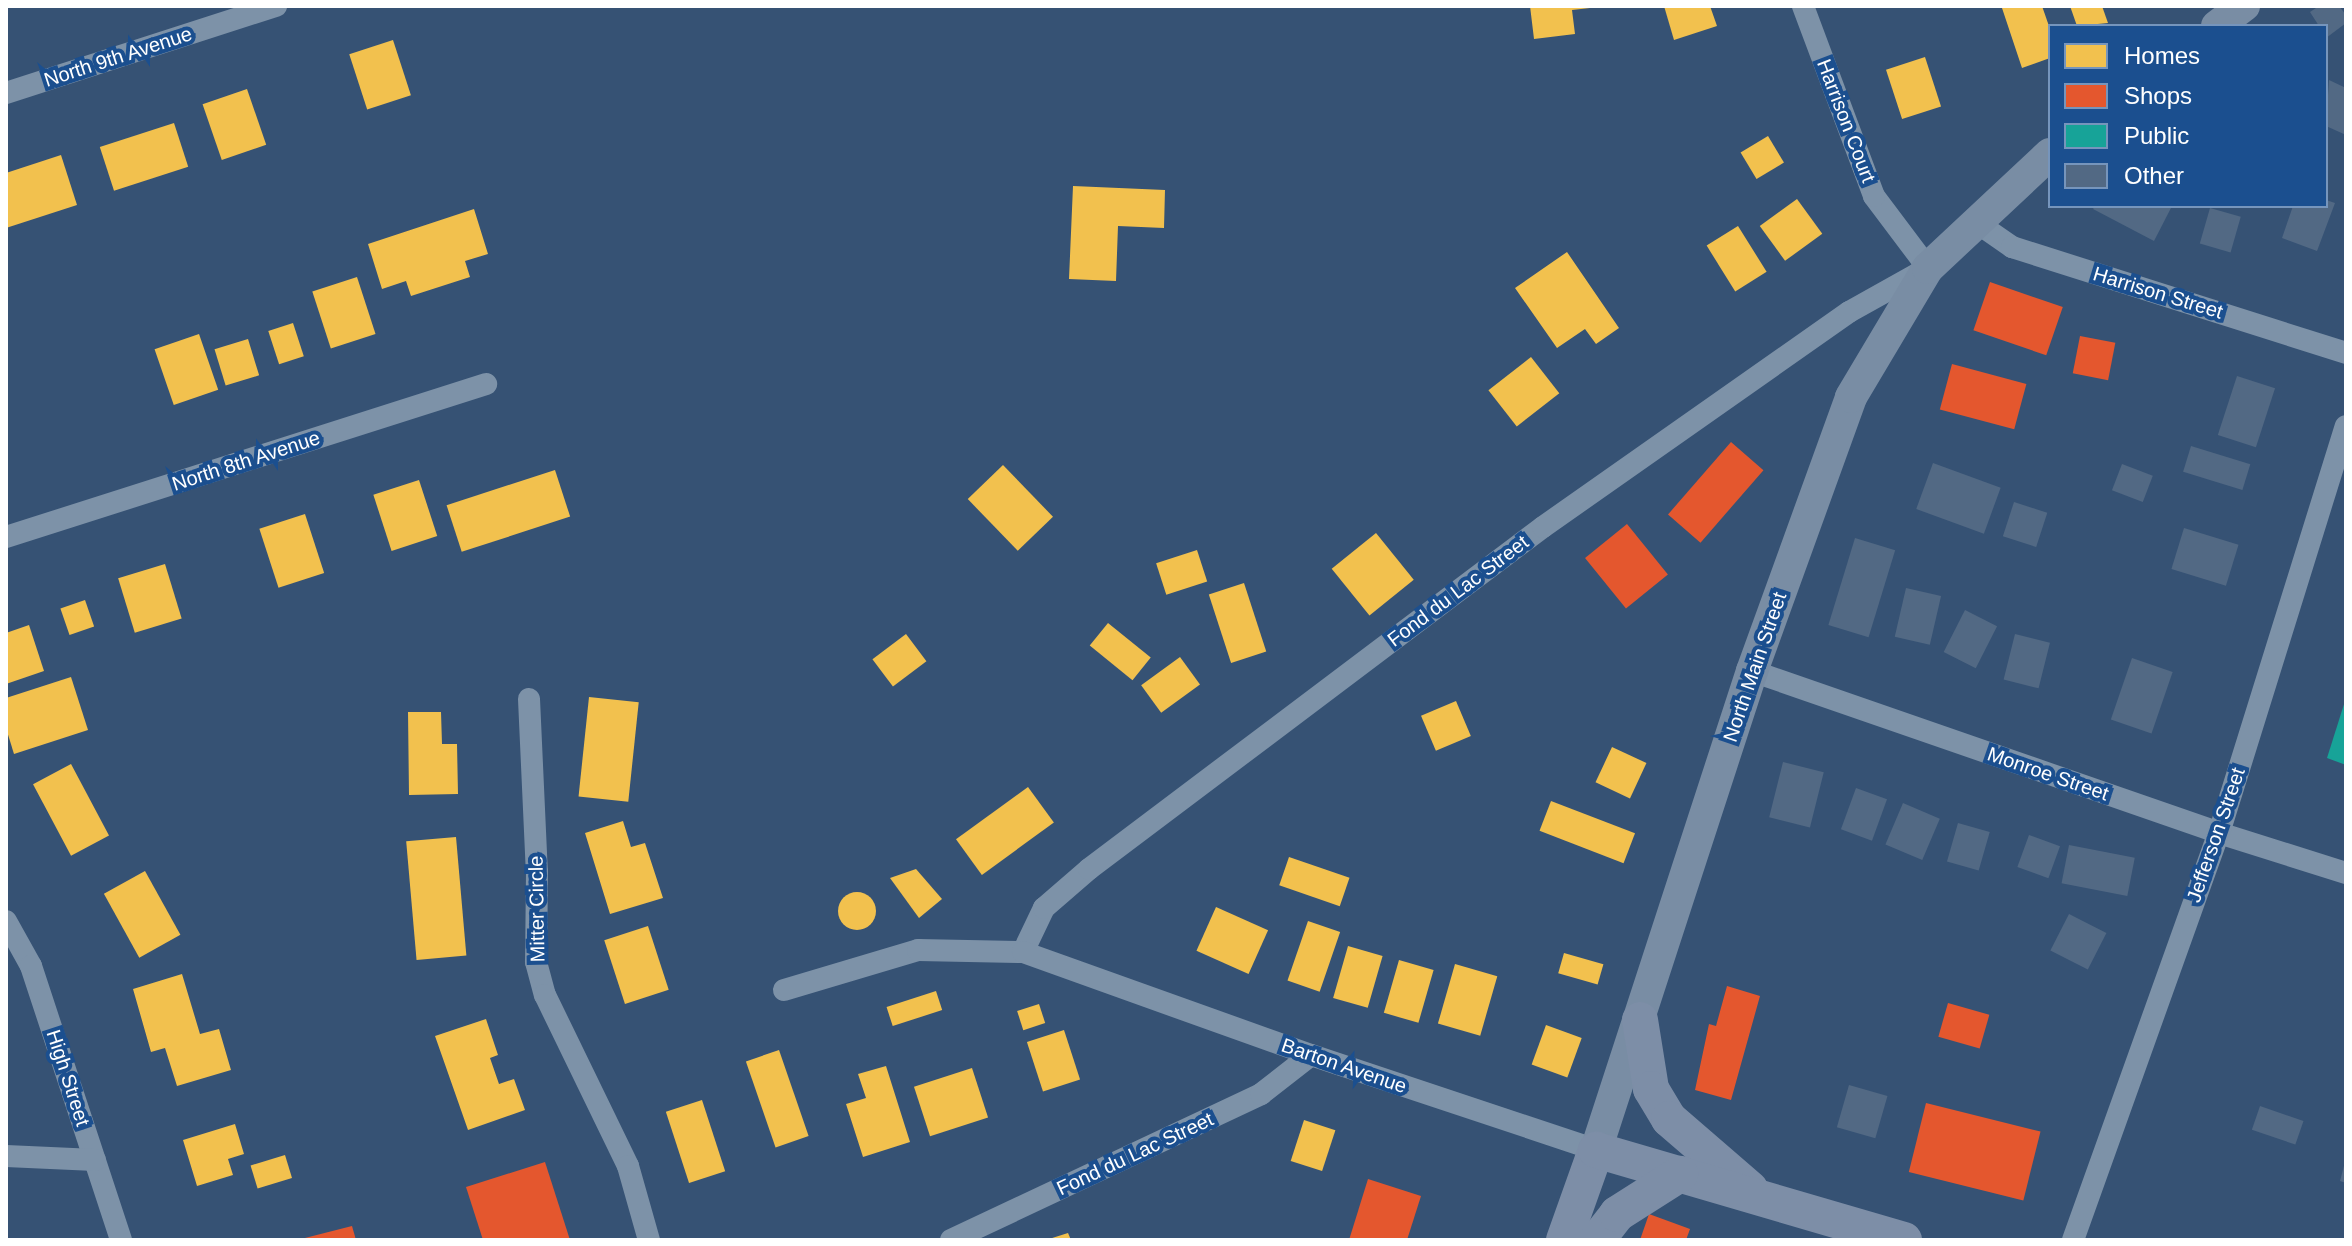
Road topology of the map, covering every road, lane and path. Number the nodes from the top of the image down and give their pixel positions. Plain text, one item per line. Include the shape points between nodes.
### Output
1 (276, 6) edge
2 (1803, 6) edge
3 (2244, 6) edge
4 (2220, 24) edge
5 (6, 93) edge
6 (2048, 156) edge
7 (1976, 222) junction
8 (1928, 268) junction
9 (2346, 353) edge
10 (486, 384) dead end
11 (2346, 426) edge
12 (6, 537) edge
13 (1752, 671) junction
14 (529, 699) dead end
15 (2219, 833) junction
16 (2346, 873) edge
17 (6, 921) edge
18 (1023, 952) junction
19 (784, 990) dead end
20 (1640, 1020) junction
21 (1311, 1055) junction
22 (1596, 1150) junction
23 (6, 1156) edge
24 (95, 1160) junction
25 (1680, 1174) junction
26 (1761, 1198) junction
27 (121, 1240) edge
28 (649, 1240) edge
29 (951, 1240) edge
30 (1564, 1240) edge
31 (1597, 1240) edge
32 (1904, 1240) edge
33 (2073, 1240) edge

1 - 5 street, North 9th Avenue
2 - 8 street, Harrison Court via 1874,196
3 - 4 main road
6 - 7 main road, North Main Street
7 - 8 main road, North Main Street
7 - 9 street, Harrison Street via 2012,247
8 - 13 main road, North Main Street via 1851,397
8 - 18 street, Fond du Lac Street via 1849,312 1543,527 1089,869 1044,908
10 - 12 street, North 8th Avenue
11 - 15 street, Jefferson Street
13 - 15 street, Monroe Street
13 - 20 main road, North Main Street
14 - 28 street, Mitter Circle via 536,962 545,995 628,1166
15 - 16 street, Monroe Street
15 - 33 street, Jefferson Street
17 - 24 street, High Street via 31,966
18 - 19 street, Barton Avenue via 918,950
18 - 21 street, Barton Avenue
20 - 22 main road, North Main Street
20 - 26 main road via 1651,1089 1669,1119
21 - 22 street, Barton Avenue
21 - 29 street, Fond du Lac Street via 1261,1094
22 - 25 main road, Barton Avenue
22 - 30 main road, North Main Street
23 - 24 street
24 - 27 street, High Street
25 - 26 main road, Barton Avenue
25 - 31 main road via 1617,1214
26 - 32 main road, Barton Avenue

